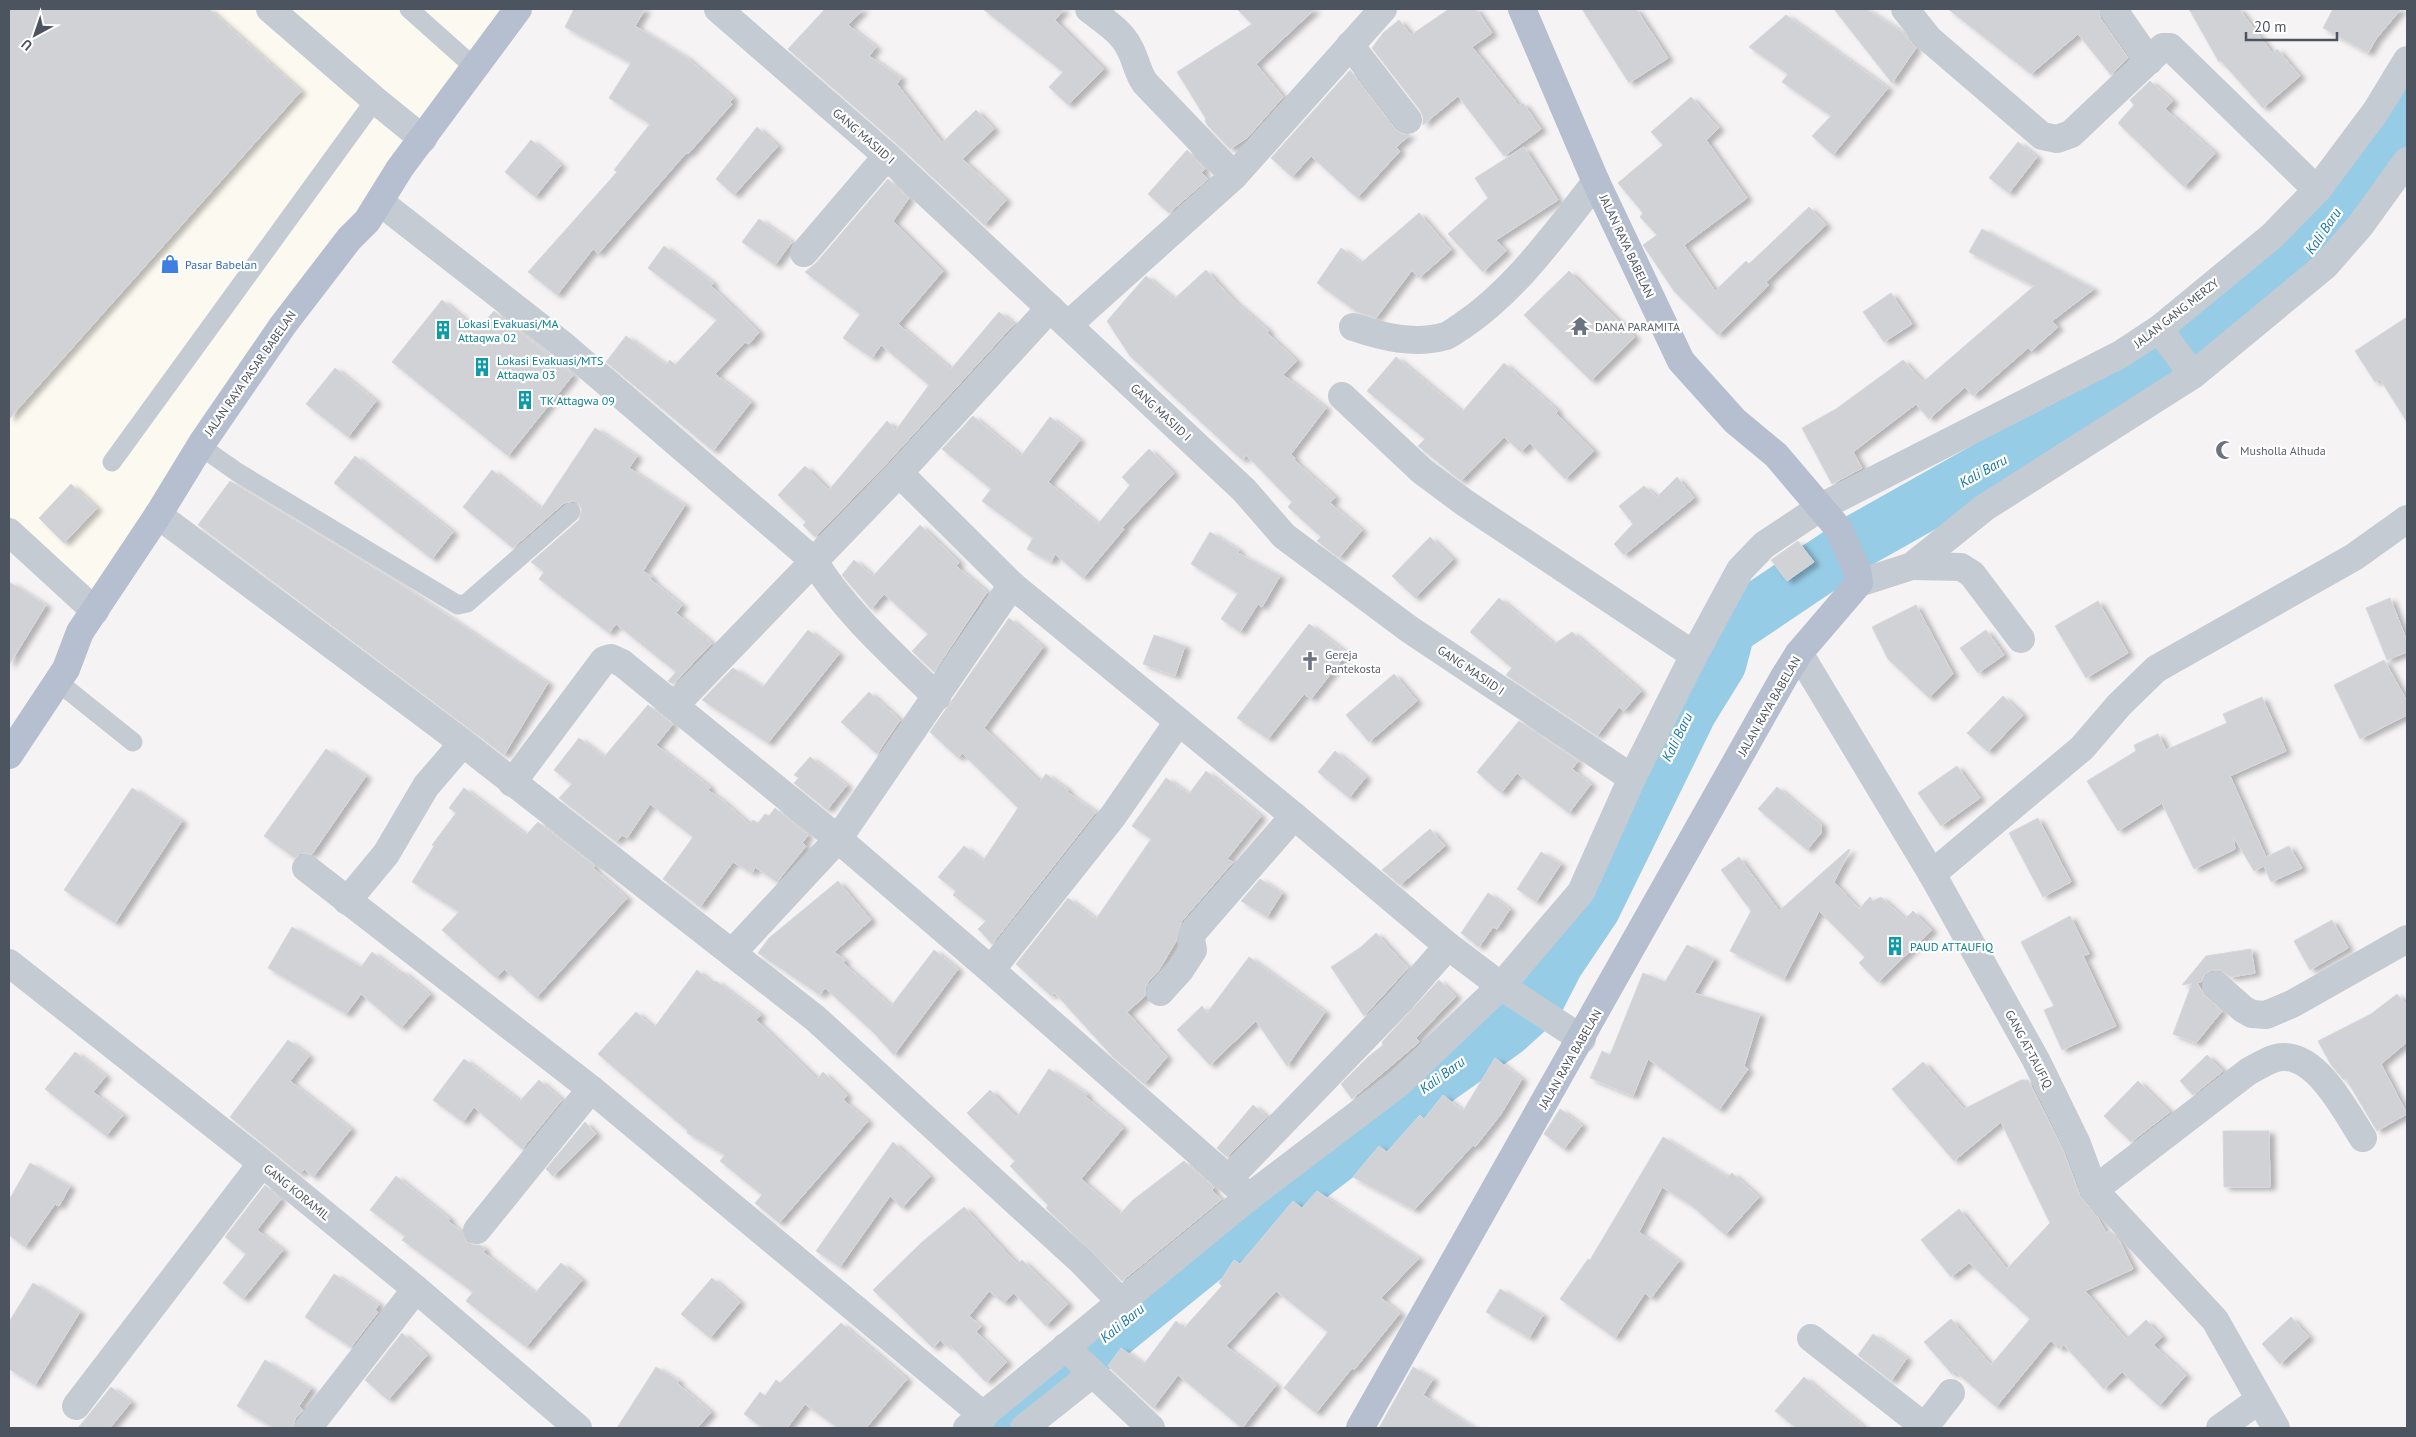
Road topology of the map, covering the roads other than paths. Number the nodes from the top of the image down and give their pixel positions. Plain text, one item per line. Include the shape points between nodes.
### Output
1 (270, 9) edge
2 (409, 9) edge
3 (518, 9) edge
4 (718, 9) edge
5 (1090, 9) edge
6 (1383, 9) edge
7 (1522, 9) edge
8 (1904, 9) edge
9 (2113, 9) edge
10 (1350, 45) junction
11 (2407, 60) edge
12 (2148, 61) junction
13 (474, 67) junction
14 (375, 100) junction
15 (1408, 120) dead end
16 (423, 139) junction
17 (887, 156) junction
18 (2407, 161) edge
19 (1234, 176) junction
20 (1596, 182) junction
21 (2317, 190) junction
22 (380, 202) junction
23 (804, 253) dead end
24 (1059, 317) junction
25 (1352, 327) dead end
26 (2162, 333) junction
27 (2188, 368) junction
28 (1342, 396) dead end
29 (200, 446) junction
30 (112, 462) dead end
31 (899, 473) junction
32 (1821, 507) junction
33 (570, 512) dead end
34 (158, 516) junction
35 (2407, 519) edge
36 (9, 532) edge
37 (813, 560) junction
38 (1912, 566) junction
39 (1858, 576) junction
40 (1012, 585) junction
41 (95, 611) junction
42 (2021, 639) dead end
43 (1799, 653) junction
44 (1694, 655) junction
45 (58, 682) junction
46 (937, 697) junction
47 (675, 705) junction
48 (1178, 722) junction
49 (133, 742) dead end
50 (463, 744) junction
51 (9, 755) edge
52 (1632, 778) junction
53 (512, 784) junction
54 (1294, 816) junction
55 (838, 838) junction
56 (306, 868) dead end
57 (1932, 874) junction
58 (347, 901) junction
59 (2407, 939) edge
60 (1448, 946) junction
61 (732, 953) junction
62 (9, 963) edge
63 (991, 970) junction
64 (2216, 985) dead end
65 (1160, 992) dead end
66 (1512, 993) junction
67 (1582, 1039) junction
68 (591, 1089) junction
69 (2363, 1138) dead end
70 (262, 1163) junction
71 (1228, 1178) junction
72 (2094, 1190) junction
73 (1249, 1198) junction
74 (477, 1230) dead end
75 (416, 1290) junction
76 (1122, 1303) junction
77 (1811, 1338) dead end
78 (1079, 1361) junction
79 (1951, 1393) dead end
80 (2259, 1400) junction
81 (76, 1406) dead end
82 (975, 1422) edge
83 (308, 1428) edge
84 (578, 1428) edge
85 (1024, 1428) edge
86 (1151, 1428) edge
87 (1360, 1428) edge
88 (1924, 1428) edge
89 (2220, 1428) edge
90 (2276, 1428) edge

1 - 14 street
2 - 13 lane
3 - 13 main road, JALAN RAYA PASAR BABELAN
4 - 17 street, GANG MASJID I
5 - 19 street via 1128,45 1145,83
6 - 10 street
7 - 20 main road, JALAN RAYA BABELAN
8 - 12 street via 1930,39 2042,136 2056,139 2071,134
9 - 12 street
10 - 15 street
10 - 19 street
11 - 21 street, JALAN GANG MERZY via 2376,111
12 - 21 street via 2163,47 2170,46 2178,52
13 - 16 main road, JALAN RAYA PASAR BABELAN
14 - 16 street
14 - 30 lane
16 - 22 main road, JALAN RAYA PASAR BABELAN via 400,168
17 - 23 street
17 - 24 street, GANG MASJID I
18 - 27 street via 2360,226 2325,266
19 - 24 street
20 - 25 street via 1516,280 1476,317 1448,336 1415,341
20 - 32 main road, JALAN RAYA BABELAN via 1681,361 1735,421 1776,455
21 - 26 street, JALAN GANG MERZY via 2272,236
22 - 29 main road, JALAN RAYA PASAR BABELAN via 283,325
22 - 37 street via 563,345
24 - 31 street
24 - 52 street, GANG MASJID I via 1244,490 1284,536 1409,630
26 - 27 street
26 - 32 street, JALAN GANG MERZY
27 - 38 street via 1984,508
28 - 44 street via 1436,481
29 - 33 lane via 245,477 458,606 467,602
29 - 34 main road, JALAN RAYA PASAR BABELAN
31 - 37 street
31 - 40 street
32 - 39 main road, JALAN RAYA BABELAN via 1838,528
32 - 44 street, JALAN GANG MERZY via 1764,545 1740,570
34 - 41 main road, JALAN RAYA PASAR BABELAN
34 - 50 street
35 - 57 street via 2354,557 2156,669 2118,705 2082,748
36 - 41 street
37 - 46 street via 830,588
37 - 47 street
38 - 39 street
38 - 42 street via 1961,567 1972,574
39 - 43 main road, JALAN RAYA BABELAN
40 - 46 street
40 - 48 street
41 - 45 main road, JALAN RAYA PASAR BABELAN via 80,632
43 - 57 street, GANG AT-TAUFIQ
43 - 67 main road, JALAN RAYA BABELAN
44 - 52 street, JALAN GANG MERZY
45 - 49 lane
45 - 51 main road, JALAN RAYA PASAR BABELAN
46 - 55 street
47 - 53 street via 622,663 611,658 604,660
47 - 55 street
48 - 54 street
48 - 63 street via 1112,816
50 - 53 street
50 - 58 street via 426,786 386,854
52 - 66 street, JALAN GANG MERZY via 1581,892
53 - 61 street
54 - 60 street
54 - 65 street via 1193,932 1190,939 1193,950
55 - 61 street
55 - 63 street
56 - 58 street
57 - 72 street, GANG AT-TAUFIQ via 2036,1060 2077,1144
58 - 68 street
59 - 64 street via 2292,1004 2266,1015 2252,1014 2243,1009
60 - 66 street
60 - 71 street via 1399,1002
61 - 76 street via 815,1018 1082,1261
62 - 70 street, GANG KORAMIL
63 - 71 street
66 - 67 street
66 - 73 street, JALAN GANG MERZY
67 - 87 main road, JALAN RAYA BABELAN
68 - 74 street
68 - 82 street
69 - 72 street via 2310,1065 2285,1057 2276,1058 2249,1071
70 - 75 street, GANG KORAMIL
70 - 81 street
71 - 73 street
72 - 80 street, GANG AT-TAUFIQ via 2215,1320
73 - 76 street, JALAN GANG MERZY
75 - 83 street
75 - 84 street, GANG KORAMIL
76 - 78 street, JALAN GANG MERZY
77 - 88 street
78 - 82 street
78 - 85 street
78 - 86 street
79 - 88 street
80 - 89 street
80 - 90 street, GANG AT-TAUFIQ

